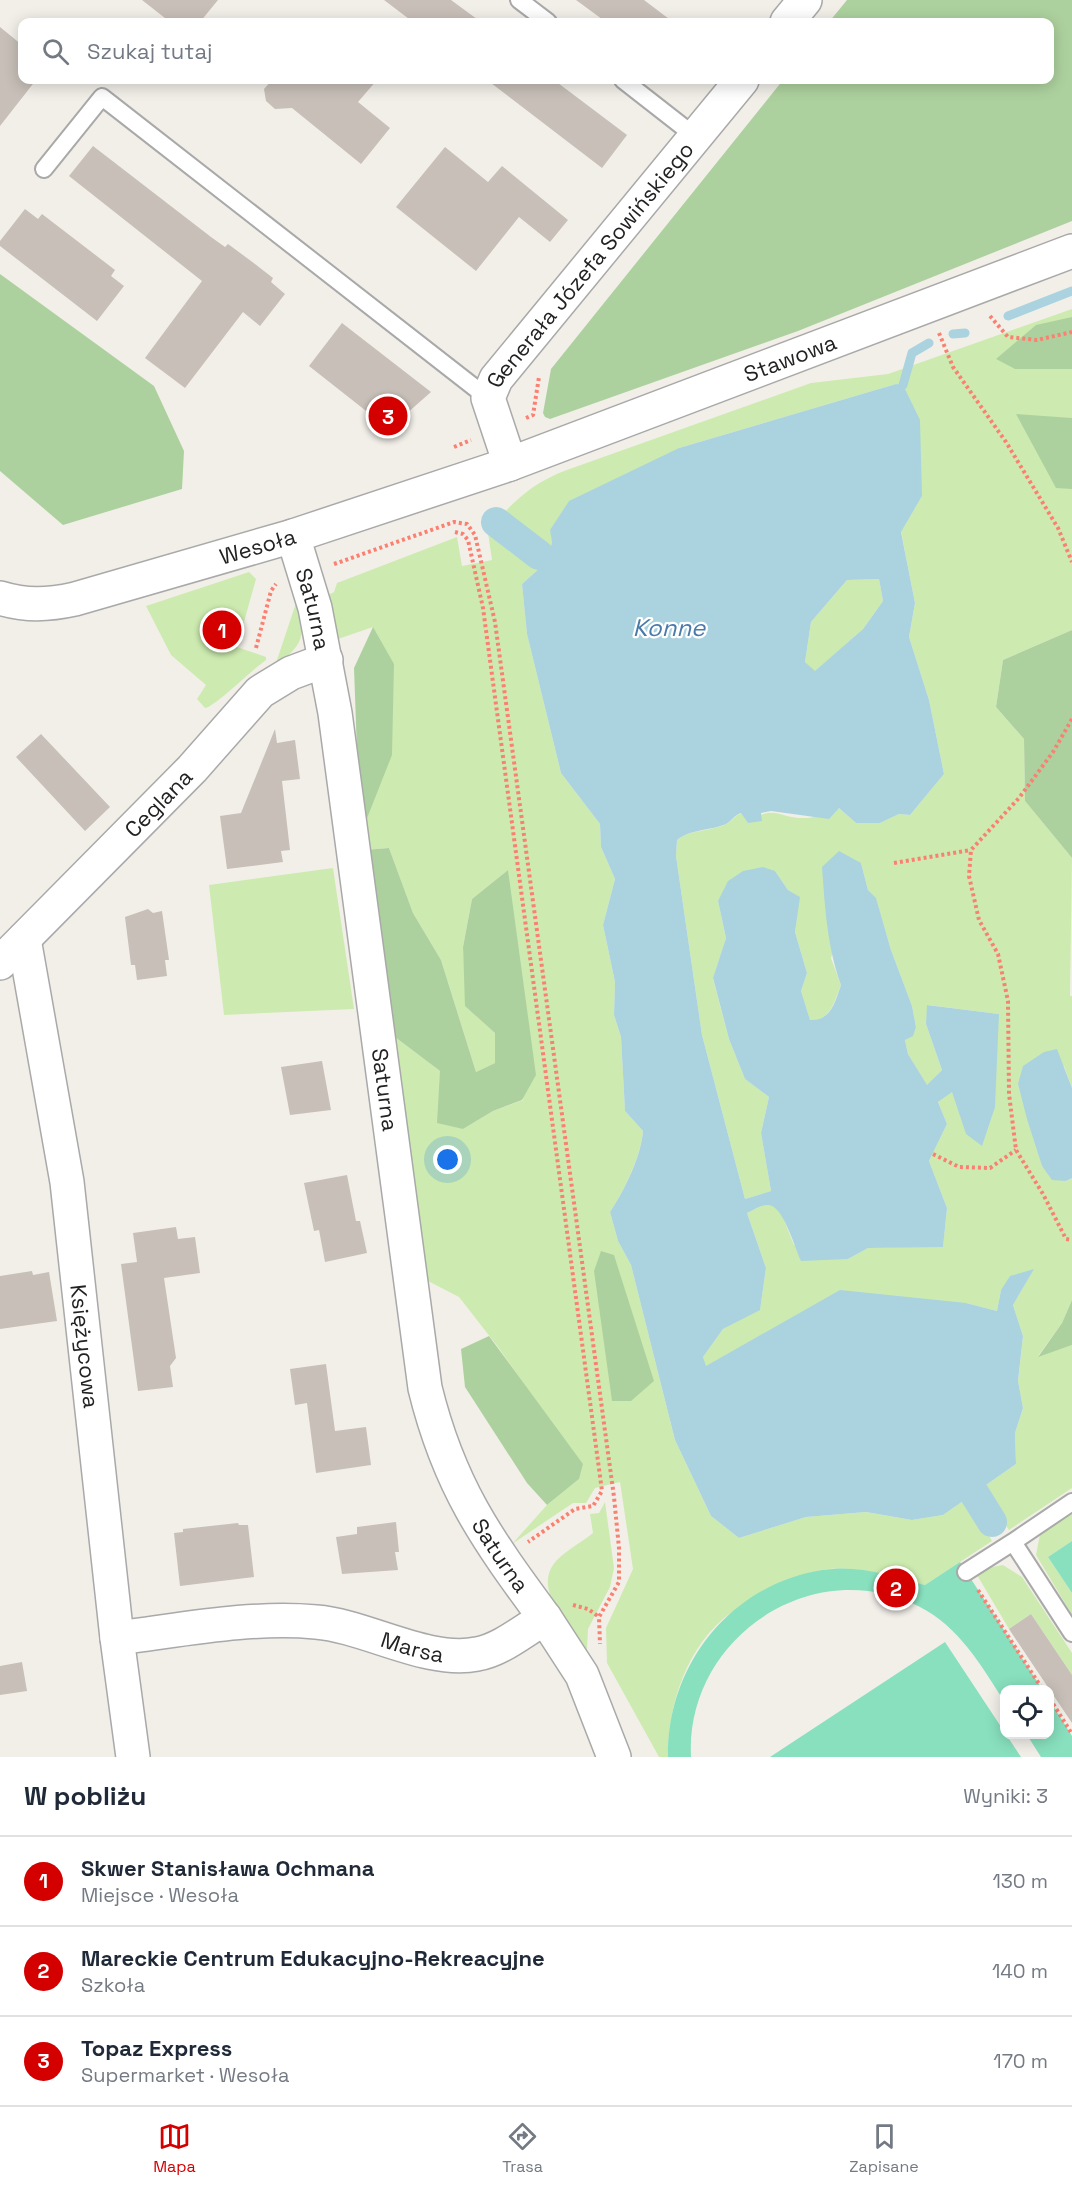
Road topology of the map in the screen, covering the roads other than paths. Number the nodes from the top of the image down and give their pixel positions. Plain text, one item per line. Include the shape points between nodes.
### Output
1 (519, 0) edge
2 (805, 0) edge
3 (543, 18) edge
4 (790, 18) edge
5 (628, 84) edge
6 (739, 84) edge
7 (696, 137) junction
8 (44, 170) dead end
9 (1072, 251) edge
10 (488, 398) junction
11 (510, 464) junction
12 (293, 537) junction
13 (0, 597) edge
14 (326, 660) junction
15 (24, 939) junction
16 (0, 963) edge
17 (1072, 1502) edge
18 (1012, 1542) junction
19 (966, 1572) road end
20 (544, 1618) junction
21 (1072, 1633) edge
22 (117, 1638) junction
23 (133, 1757) edge
24 (614, 1757) edge

1 - 3 lane
2 - 4 street
5 - 7 lane
6 - 7 street, Generała Józefa Sowińskiego
7 - 10 street, Generała Józefa Sowińskiego via 496,379
8 - 10 lane via 102,97
9 - 11 street, Stawowa
10 - 11 street, Generała Józefa Sowińskiego
11 - 12 street, Wesoła
12 - 13 street, Wesoła via 51,604 22,604
12 - 14 street, Saturna
14 - 15 street, Ceglana via 291,673 260,693 192,769
14 - 20 street, Saturna via 425,1388 446,1460 461,1493 490,1544
15 - 16 street, Ceglana
15 - 22 street, Księżycowa via 67,1182
17 - 18 lane
18 - 19 lane
18 - 21 lane
20 - 22 street, Marsa via 494,1648 466,1655 412,1647 318,1622 247,1622
20 - 24 street via 582,1675
22 - 23 street, Księżycowa

